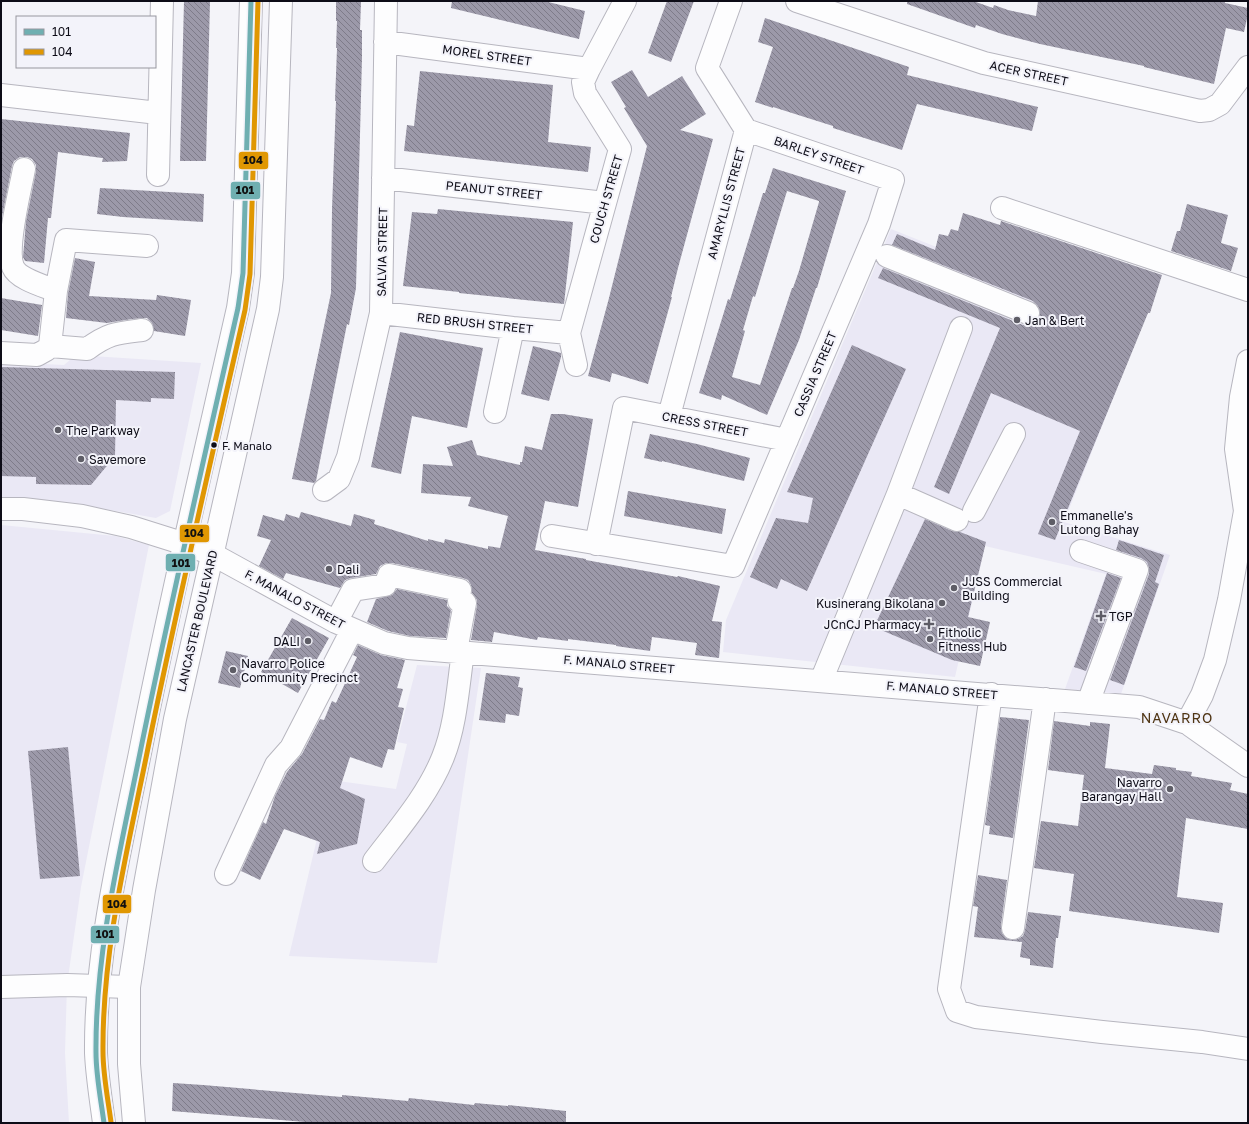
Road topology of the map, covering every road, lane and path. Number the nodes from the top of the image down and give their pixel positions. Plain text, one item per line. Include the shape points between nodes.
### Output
1 (162, 1) edge
2 (251, 1) edge
3 (281, 1) edge
4 (386, 1) edge
5 (625, 1) edge
6 (731, 1) edge
7 (797, 1) edge
8 (385, 42) junction
9 (1248, 67) edge
10 (589, 69) junction
11 (1, 95) edge
12 (158, 113) junction
13 (746, 130) junction
14 (24, 169) dead end
15 (158, 175) dead end
16 (383, 178) junction
17 (893, 180) joint
18 (605, 202) junction
19 (1002, 208) dead end
20 (147, 246) dead end
21 (886, 256) dead end
22 (1248, 290) edge
23 (56, 291) junction
24 (382, 313) junction
25 (1028, 313) dead end
26 (513, 328) junction
27 (961, 328) dead end
28 (142, 330) dead end
29 (569, 333) junction
30 (50, 346) junction
31 (1, 353) edge
32 (1248, 362) edge
33 (576, 365) dead end
34 (496, 412) dead end
35 (669, 416) junction
36 (1014, 434) dead end
37 (786, 440) junction
38 (324, 490) dead end
39 (898, 494) junction
40 (1, 509) edge
41 (552, 536) dead end
42 (185, 544) junction
43 (596, 544) junction
44 (1081, 551) dead end
45 (212, 554) junction
46 (344, 626) junction
47 (460, 652) junction
48 (821, 681) junction
49 (991, 694) junction
50 (1045, 699) junction
51 (1088, 703) junction
52 (1187, 723) junction
53 (1248, 766) edge
54 (374, 861) dead end
55 (226, 874) dead end
56 (1013, 928) dead end
57 (99, 986) junction
58 (1, 987) edge
59 (129, 987) junction
60 (1248, 1049) edge
61 (104, 1123) edge
62 (134, 1123) edge

1 - 12 street
2 - 42 street via 243,273 238,308
3 - 45 street, LANCASTER BOULEVARD via 272,277 268,309
4 - 8 street, SALVIA STREET
5 - 10 street, COUCH STREET
6 - 13 street via 707,68
7 - 9 street, ACER STREET via 984,64 1200,111 1209,110 1220,104
8 - 10 street, MOREL STREET
8 - 16 street, SALVIA STREET
10 - 18 street, COUCH STREET via 583,82 585,93 620,149
11 - 12 street
12 - 15 street
13 - 17 street, BARLEY STREET
13 - 35 street, AMARYLLIS STREET
14 - 23 street via 10,245 13,268 24,278
16 - 18 street, PEANUT STREET
16 - 24 street, SALVIA STREET
17 - 37 street, CASSIA STREET via 880,224
18 - 29 street, COUCH STREET
19 - 22 street
20 - 23 street via 66,240
21 - 25 street
23 - 30 street
24 - 26 street, RED BRUSH STREET
24 - 38 street, SALVIA STREET via 348,457 338,479
26 - 29 street, RED BRUSH STREET
26 - 34 street
27 - 39 street
28 - 30 street via 111,334 88,349
29 - 33 street, COUCH STREET
30 - 31 street via 36,355
32 - 52 street via 1241,397 1236,449 1245,511 1215,660
35 - 37 street, CRESS STREET
35 - 43 street, CRESS STREET via 624,408
36 - 39 street via 966,516
37 - 43 street, CASSIA STREET via 733,566
39 - 48 street
40 - 42 street, F. MANALO STREET via 82,516 131,527
41 - 43 street
42 - 45 street, F. MANALO STREET
42 - 57 street via 113,884
44 - 51 street via 1136,570
45 - 46 street, F. MANALO STREET
45 - 59 street, LANCASTER BOULEVARD via 175,719
46 - 47 street, F. MANALO STREET via 384,643
46 - 47 street via 353,590 385,586 389,575 460,590 459,601 465,603
46 - 55 street via 291,748 276,765
47 - 48 street, F. MANALO STREET
47 - 54 street via 451,731 443,757 425,792
48 - 49 street, F. MANALO STREET
49 - 50 street, F. MANALO STREET
49 - 60 street via 949,989 957,1011 976,1017
50 - 51 street, F. MANALO STREET
50 - 56 street
51 - 52 street, F. MANALO STREET via 1139,707
52 - 53 street, F. MANALO STREET
57 - 58 street
57 - 59 street
57 - 61 street via 96,1054
59 - 62 street, LANCASTER BOULEVARD via 129,1064

